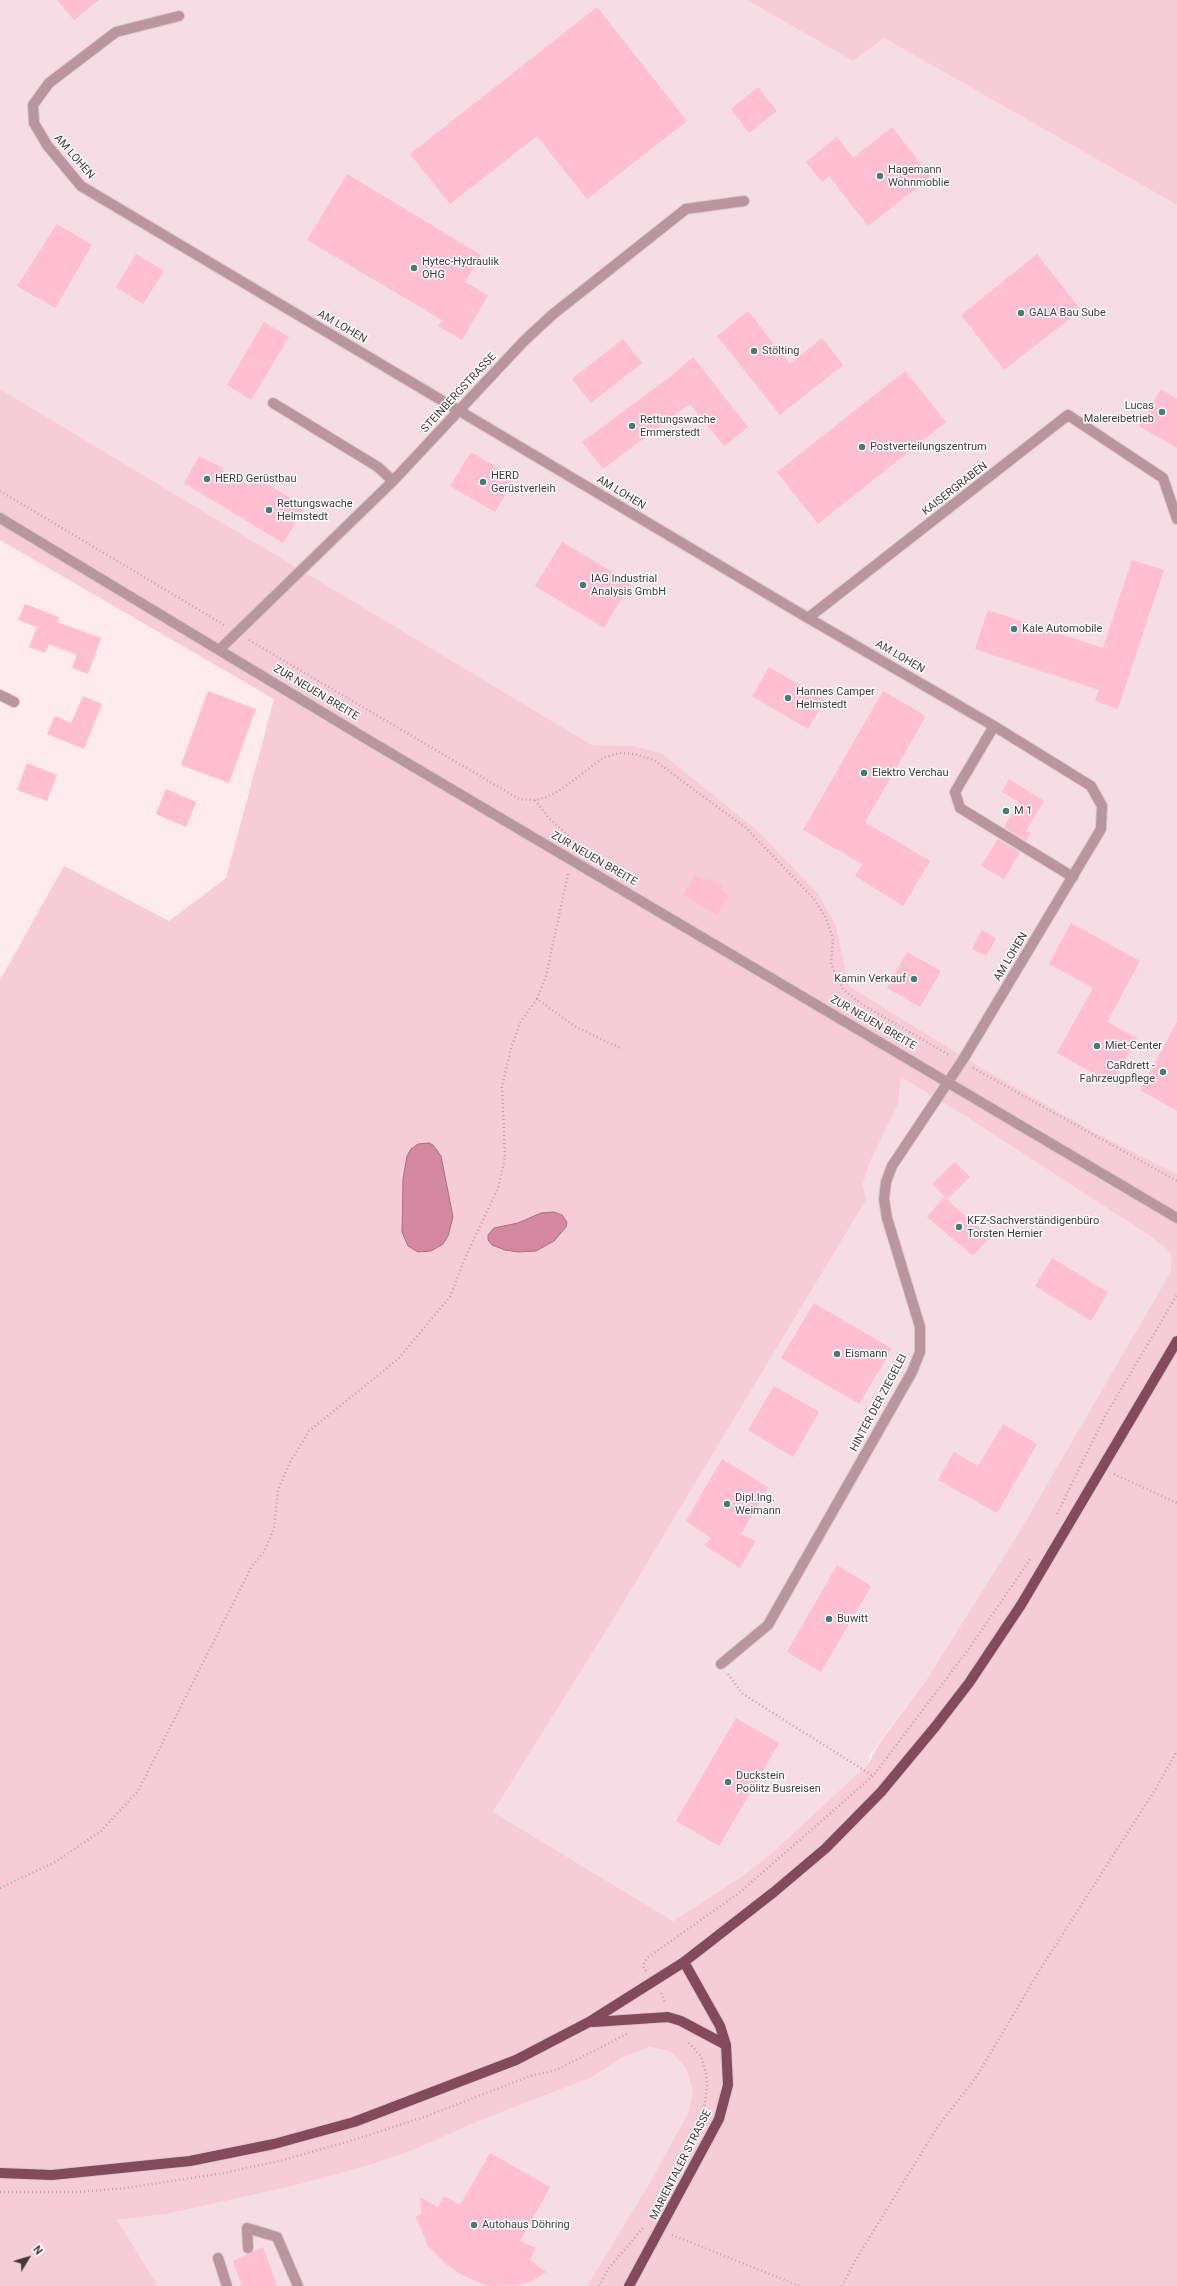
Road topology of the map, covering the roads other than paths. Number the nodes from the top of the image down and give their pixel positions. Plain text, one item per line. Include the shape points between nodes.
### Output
1 (179, 16) dead end
2 (744, 201) dead end
3 (273, 403) dead end
4 (460, 410) junction
5 (393, 481) junction
6 (1175, 502) edge
7 (0, 518) edge
8 (1177, 519) edge
9 (808, 618) junction
10 (220, 649) junction
11 (0, 695) edge
12 (14, 702) dead end
13 (994, 726) junction
14 (1073, 877) junction
15 (948, 1081) junction
16 (1177, 1218) edge
17 (1177, 1340) edge
18 (721, 1664) road end
19 (684, 1962) junction
20 (589, 2022) junction
21 (726, 2045) junction
22 (0, 2173) edge
23 (248, 2248) dead end
24 (218, 2258) dead end
25 (227, 2286) edge
26 (298, 2286) edge
27 (629, 2286) edge

1 - 4 street, AM LOHEN via 116,32 49,83 33,105 34,123 47,145 81,186 97,197
2 - 4 street, STEINBERGSTRASSE via 686,209 552,315 524,341
3 - 5 street via 378,467
4 - 5 street, STEINBERGSTRASSE
4 - 9 street, AM LOHEN
5 - 10 street, STEINBERGSTRASSE
6 - 8 street, KAISERGRABEN
6 - 9 street, KAISERGRABEN via 1164,478 1068,415
7 - 10 street, ZUR NEUEN BREITE
9 - 13 street, AM LOHEN
10 - 15 street, ZUR NEUEN BREITE via 370,741
11 - 12 street
13 - 14 street, AM LOHEN via 1090,786 1102,806 1101,829
13 - 14 street via 955,792 960,808
14 - 15 street, AM LOHEN
15 - 16 street, ZUR NEUEN BREITE
15 - 18 street, HINTER DER ZIEGELEI via 892,1166 886,1182 884,1199 887,1218 920,1327 920,1352 912,1372 768,1625
17 - 19 main road via 1021,1605 969,1683 907,1762 826,1848
19 - 20 main road
19 - 21 main road, MARIENTALER STRASSE via 719,2024
20 - 21 main road via 662,2016 681,2021
20 - 22 main road via 516,2060 430,2094 354,2122 274,2144 190,2161 52,2174
21 - 27 main road, MARIENTALER STRASSE via 728,2085 719,2119 661,2231
23 - 26 street via 247,2228 277,2237
24 - 25 street

